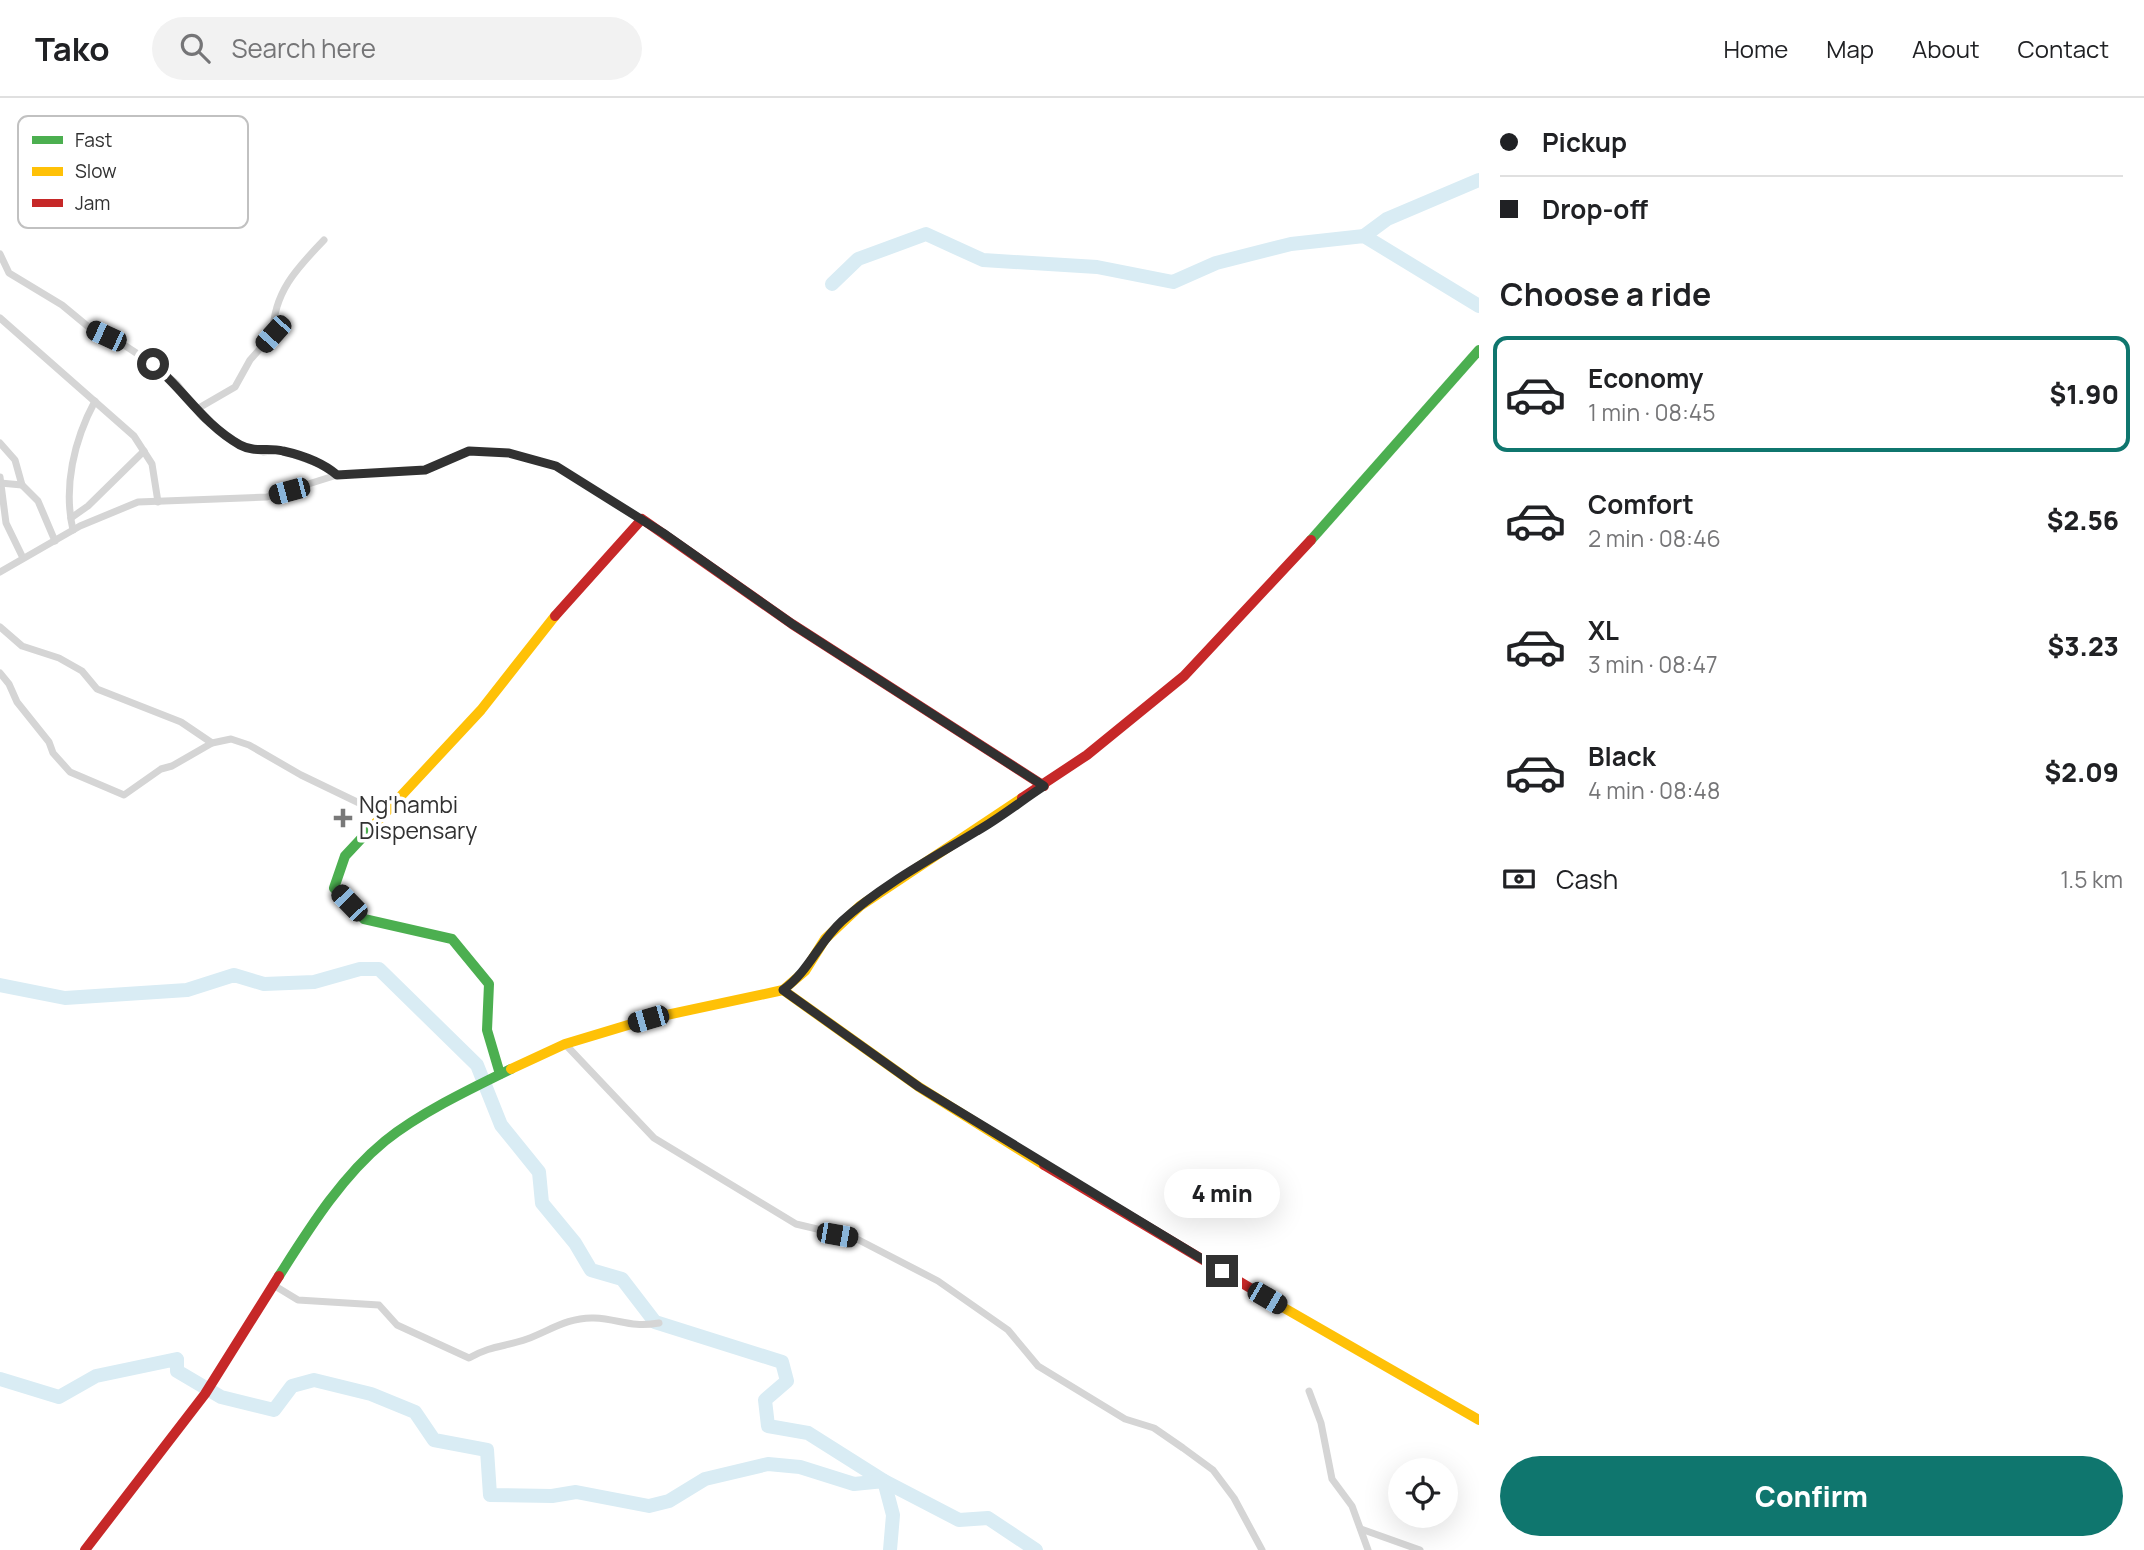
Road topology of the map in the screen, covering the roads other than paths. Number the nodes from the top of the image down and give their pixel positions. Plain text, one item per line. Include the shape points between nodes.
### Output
1 (324, 240) dead end
2 (0, 254) edge
3 (0, 318) edge
4 (1479, 350) edge
5 (95, 401) junction
6 (197, 409) junction
7 (0, 443) edge
8 (144, 451) junction
9 (337, 475) junction
10 (0, 481) edge
11 (22, 485) junction
12 (158, 502) junction
13 (71, 518) junction
14 (642, 519) junction
15 (74, 530) junction
16 (55, 541) junction
17 (23, 558) junction
18 (0, 572) edge
19 (0, 627) edge
20 (0, 673) edge
21 (212, 743) junction
22 (1044, 786) junction
23 (384, 815) junction
24 (783, 990) junction
25 (565, 1044) junction
26 (500, 1074) junction
27 (275, 1286) junction
28 (659, 1323) dead end
29 (1309, 1391) dead end
30 (1479, 1420) edge
31 (1361, 1529) junction
32 (85, 1550) edge
33 (1262, 1550) edge
34 (1368, 1550) edge
35 (1420, 1550) edge

1 - 6 street via 292,273 273,314 273,334 250,360 235,387
2 - 6 street via 9,273 91,329 153,364
3 - 5 street
4 - 22 street via 1211,649 1137,716
5 - 8 street
5 - 13 street via 76,453 68,506
6 - 9 street via 242,446 263,452 280,450
7 - 11 street via 15,460
8 - 12 street via 152,464
8 - 13 street
9 - 12 street via 267,497
9 - 14 street via 425,470 469,451 509,453 556,466
10 - 11 street
10 - 17 street via 6,523
11 - 16 street via 38,501
12 - 15 street via 117,508
13 - 15 street
14 - 22 street via 792,624
14 - 23 street via 556,614 481,710
15 - 16 street
16 - 17 street
17 - 18 street
19 - 21 street via 22,646 82,671 97,689 181,722
20 - 21 street via 70,772 124,795 161,769
21 - 23 street via 231,739 250,745
22 - 24 street via 860,906 825,939 805,971
23 - 26 street via 345,856 334,888 364,919 452,939 489,984 484,1012 489,1030 487,1050
24 - 25 street via 648,1019
24 - 30 street via 919,1087 1119,1212
25 - 26 street
25 - 33 street via 654,1138 796,1224 855,1238 939,1281 1008,1330 1038,1366 1125,1419 1154,1428 1193,1455 1213,1470 1234,1498
26 - 27 street via 404,1128 366,1160 310,1227
27 - 28 street via 298,1300 379,1305 397,1325 469,1358 561,1323 594,1318 635,1327
27 - 32 street via 205,1394
29 - 31 street via 1321,1423 1332,1479 1352,1506
31 - 34 street
31 - 35 street

